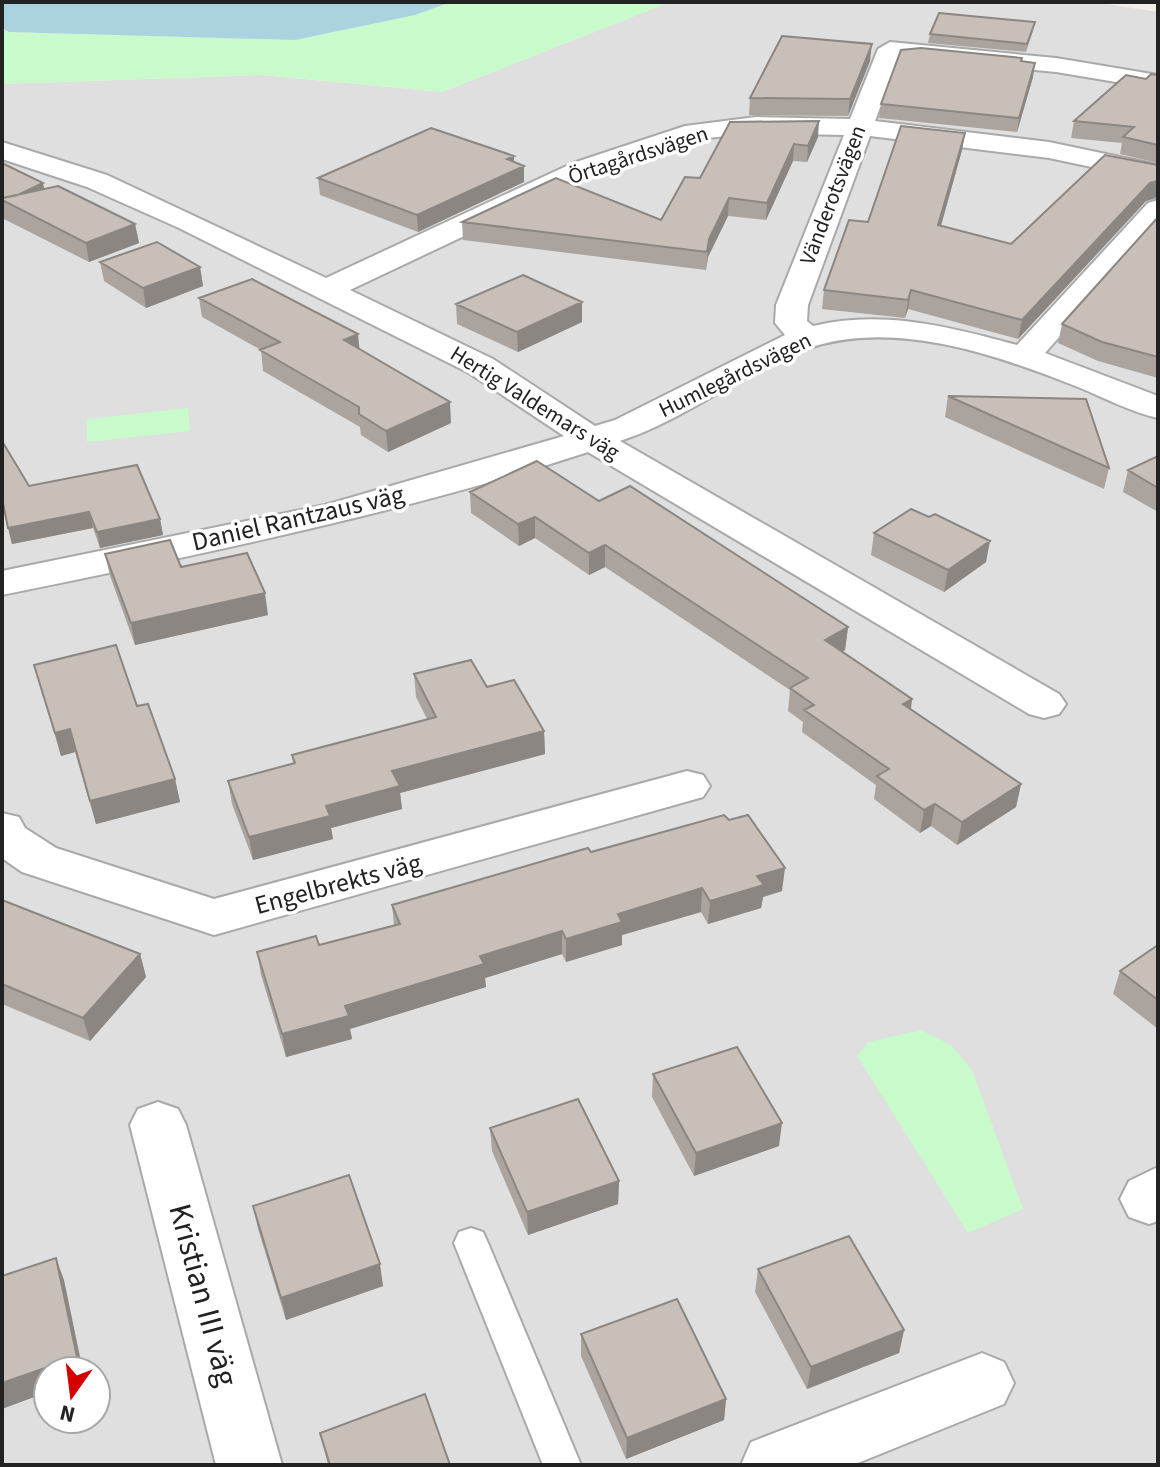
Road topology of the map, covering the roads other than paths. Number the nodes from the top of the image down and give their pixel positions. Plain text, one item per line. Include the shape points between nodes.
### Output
1 (1158, 82) edge
2 (859, 127) junction
3 (2, 150) edge
4 (1158, 173) edge
5 (1158, 209) edge
6 (329, 288) junction
7 (806, 337) junction
8 (1024, 357) junction
9 (1158, 408) edge
10 (590, 438) junction
11 (2, 583) edge
12 (1044, 704) dead end
13 (687, 786) dead end
14 (2, 829) edge
15 (158, 1125) dead end
16 (471, 1243) dead end
17 (982, 1383) dead end
18 (249, 1465) edge
19 (562, 1465) edge
20 (774, 1465) edge

1 - 2 street, Vänderotsvägen via 1056,65 890,49
2 - 4 street, Örtagårdsvägen via 1021,145
2 - 6 street, Örtagårdsvägen via 756,125 694,132 583,169
2 - 7 street, Vänderotsvägen via 792,305 791,323
3 - 6 street, Hertig Valdemars väg via 97,181
5 - 8 street
6 - 10 street, Hertig Valdemars väg via 481,366
7 - 8 street, Humlegårdsvägen via 848,329 890,330
7 - 10 street, Humlegårdsvägen via 630,426
8 - 9 street, Humlegårdsvägen
10 - 11 street, Daniel Rantzaus väg via 369,505
10 - 12 street, Hertig Valdemars väg
13 - 14 street, Engelbrekts väg via 214,917 39,860 6,838
15 - 18 street, Kristian III väg
16 - 19 lane
17 - 20 street

